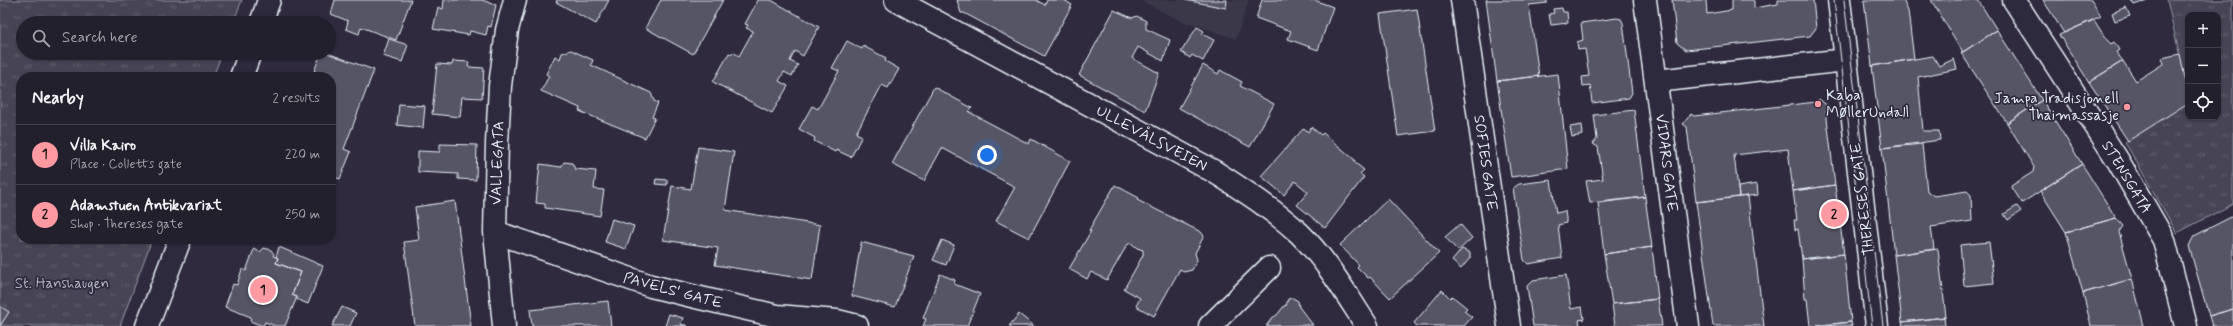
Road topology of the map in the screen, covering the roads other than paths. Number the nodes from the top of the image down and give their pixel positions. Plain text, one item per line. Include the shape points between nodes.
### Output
1 (269, 0) edge
2 (515, 0) edge
3 (896, 0) edge
4 (1462, 0) edge
5 (1645, 0) edge
6 (1839, 0) edge
7 (2014, 0) edge
8 (920, 6) edge
9 (263, 16) edge
10 (247, 60) edge
11 (1846, 60) junction
12 (243, 72) edge
13 (1656, 81) junction
14 (495, 232) junction
15 (178, 244) edge
16 (1269, 268) dead end
17 (148, 326) edge
18 (504, 326) edge
19 (857, 326) edge
20 (1210, 326) edge
21 (1367, 326) edge
22 (1510, 326) edge
23 (1688, 326) edge
24 (1877, 326) edge
25 (2186, 326) edge

1 - 9 street
2 - 14 street, VALLEGATA via 507,30 500,86
3 - 8 street, ULLEVÅLSVEIEN
4 - 22 street, SOFIES GATE
5 - 13 street, VIDARS GATE
6 - 11 street, THERESES GATE
7 - 25 street, STENSGATA via 2117,159 2164,240
8 - 21 street, ULLEVÅLSVEIEN via 1215,172 1259,201 1299,233
10 - 12 street
11 - 13 street
11 - 24 street, THERESES GATE
13 - 23 street, VIDARS GATE
14 - 18 street, VALLEGATA
14 - 19 street, PAVELS' GATE via 651,286 696,298 777,316 837,321
15 - 17 street
16 - 20 street

